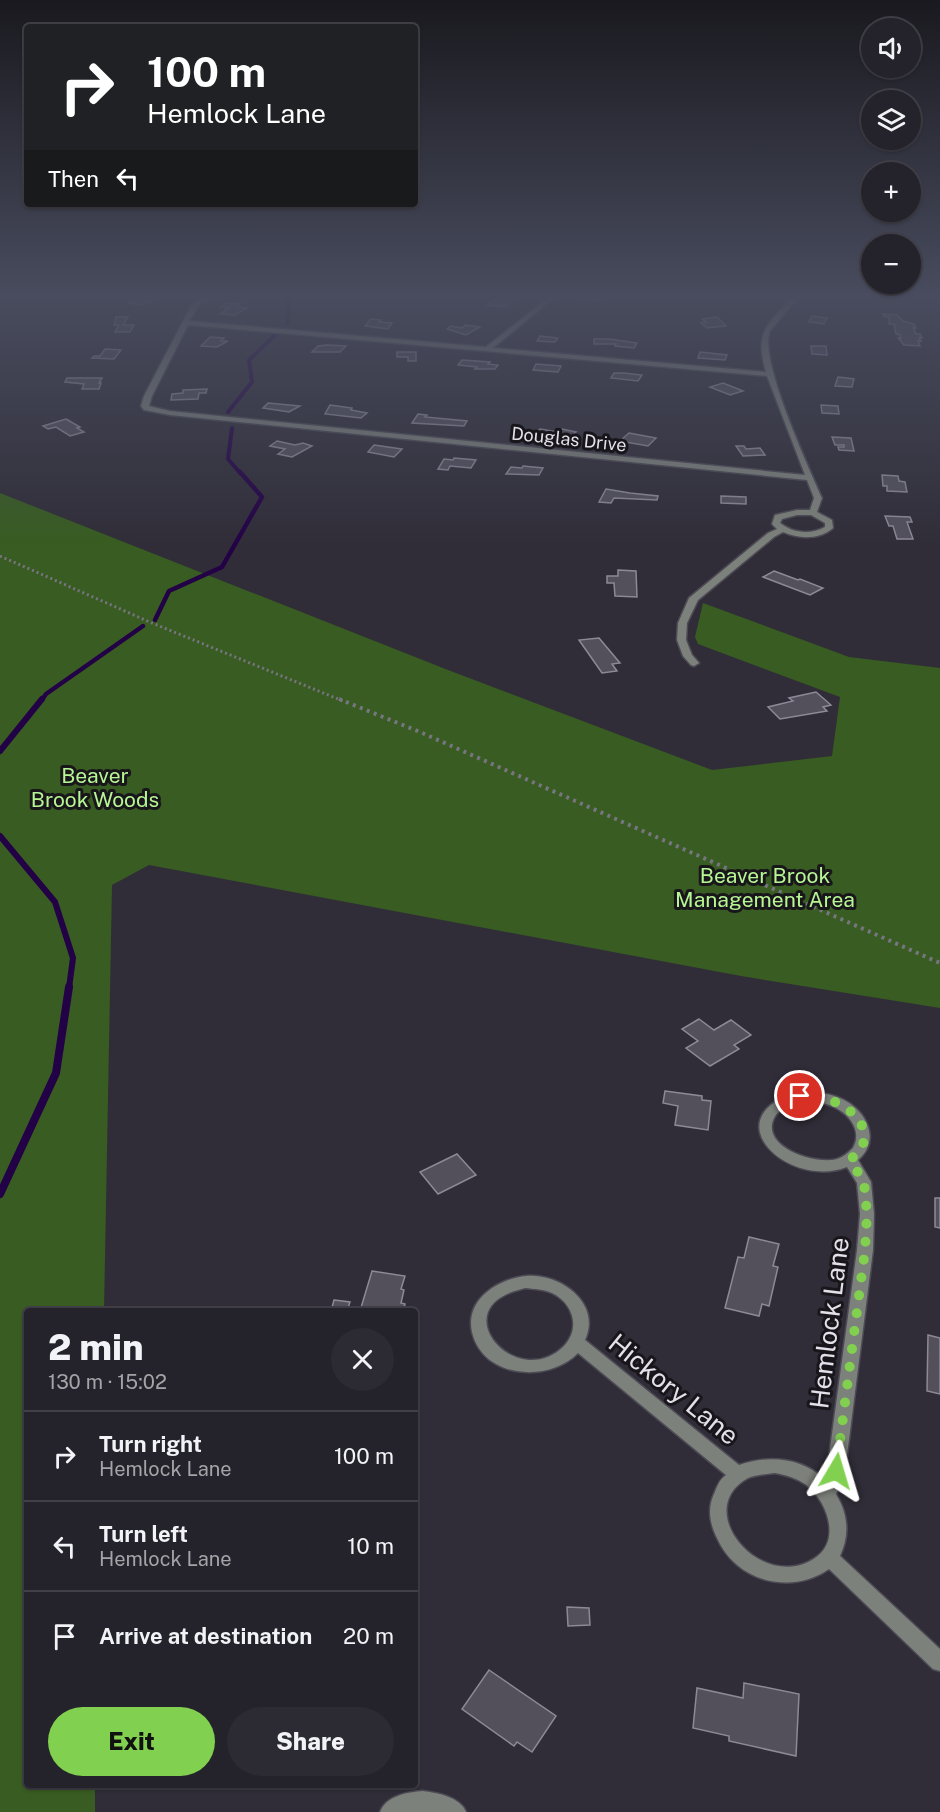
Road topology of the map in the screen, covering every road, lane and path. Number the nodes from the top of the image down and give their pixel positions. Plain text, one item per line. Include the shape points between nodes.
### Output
1 (157, 379) edge
2 (772, 379) edge
3 (810, 478) junction
4 (813, 513) junction
5 (783, 529) junction
6 (0, 556) edge
7 (694, 663) dead end
8 (940, 963) edge
9 (850, 1160) junction
10 (578, 1343) junction
11 (737, 1474) junction
12 (827, 1494) junction
13 (829, 1557) junction
14 (940, 1662) edge
15 (390, 1812) edge
16 (456, 1812) edge

1 - 3 street, Douglas Drive via 145,405 170,413
2 - 3 street
3 - 4 street via 818,498
4 - 5 street via 783,514 776,520
4 - 5 street via 826,519 829,528 811,534
5 - 7 street via 694,598 685,619 681,645
6 - 8 path via 152,623 420,732
9 - 9 street via 862,1148 865,1133 857,1117 842,1105 821,1097 800,1096 781,1101 768,1113 765,1127 771,1143 786,1157 807,1165 830,1166
9 - 12 street, Hemlock Lane via 864,1182 865,1250 836,1471
10 - 10 street, Hickory Lane via 582,1324 579,1311 568,1296 550,1286 525,1282 499,1289 483,1306 479,1317 479,1329 489,1348 520,1365 553,1362
10 - 11 street, Hickory Lane
11 - 12 street, Hickory Lane via 762,1466 788,1468 812,1479
11 - 13 street, Hickory Lane via 722,1491 717,1514 720,1532 734,1553 758,1569 794,1575 809,1571
12 - 13 street, Hickory Lane via 840,1527
13 - 14 street
15 - 16 street via 413,1802 427,1801

